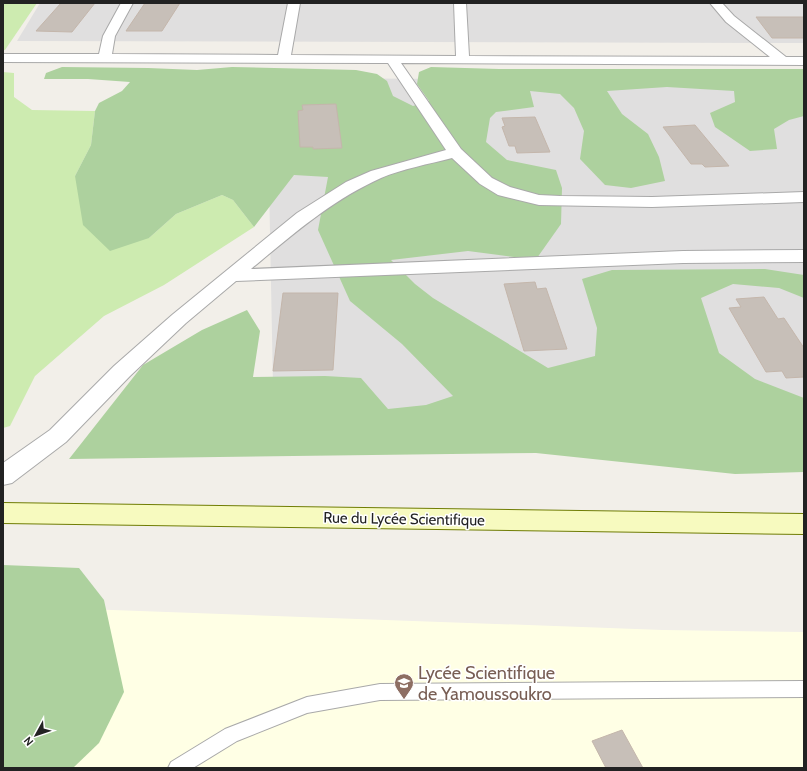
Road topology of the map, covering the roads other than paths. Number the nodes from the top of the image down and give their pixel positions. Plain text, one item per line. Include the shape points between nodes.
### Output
1 (127, 3) edge
2 (294, 3) edge
3 (460, 3) edge
4 (716, 3) edge
5 (3, 58) edge
6 (105, 59) junction
7 (284, 59) junction
8 (392, 60) junction
9 (463, 60) junction
10 (783, 61) junction
11 (804, 61) edge
12 (455, 152) junction
13 (804, 197) edge
14 (804, 256) edge
15 (230, 276) junction
16 (3, 476) edge
17 (3, 513) edge
18 (804, 524) edge
19 (804, 689) edge
20 (177, 768) edge

1 - 6 street via 109,36
2 - 7 street
3 - 9 street
4 - 10 street via 730,19
5 - 6 street
6 - 7 street
7 - 8 street
8 - 9 street
8 - 12 street
9 - 10 street
10 - 11 street
12 - 13 street via 486,181 504,191 539,200 652,202
12 - 15 street via 377,174 352,186 303,217
14 - 15 street via 683,258
15 - 16 street via 139,355 58,436
17 - 18 street, Rue du Lycée Scientifique
19 - 20 lane via 380,692 308,706 231,735

